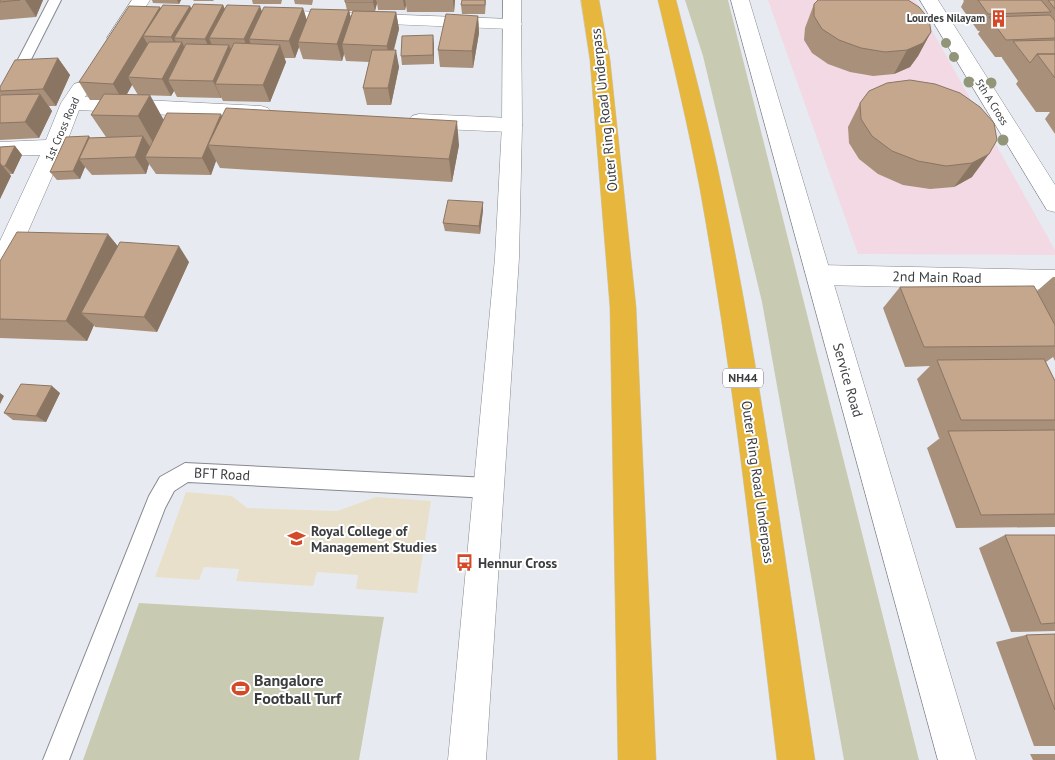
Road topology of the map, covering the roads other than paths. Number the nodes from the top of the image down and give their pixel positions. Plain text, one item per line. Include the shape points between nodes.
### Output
1 (55, 0) edge
2 (590, 0) edge
3 (666, 0) edge
4 (740, 0) edge
5 (929, 0) edge
6 (144, 7) edge
7 (512, 12) edge
8 (254, 14) edge
9 (71, 103) junction
10 (0, 107) edge
11 (277, 114) edge
12 (404, 120) edge
13 (512, 125) junction
14 (54, 147) junction
15 (0, 149) edge
16 (1055, 204) edge
17 (0, 268) edge
18 (818, 275) junction
19 (1055, 280) edge
20 (489, 488) junction
21 (56, 760) edge
22 (467, 760) edge
23 (637, 760) edge
24 (796, 760) edge
25 (957, 760) edge

1 - 10 lane
2 - 23 highway, Outer Ring Road Underpass via 600,60 623,306
3 - 24 highway, Outer Ring Road Underpass / NH44 via 684,64 734,308
4 - 18 street, Service Road
5 - 16 street, 5th A Cross
6 - 9 street, 1st Cross Road
7 - 8 street
7 - 13 street
9 - 11 street
9 - 14 street, 1st Cross Road
12 - 13 street
13 - 20 street via 507,258
14 - 15 street
14 - 17 street, 1st Cross Road via 21,243
18 - 19 street, 2nd Main Road
18 - 25 street, Service Road
20 - 21 lane, BFT Road via 185,472 168,484 156,503
20 - 22 street

